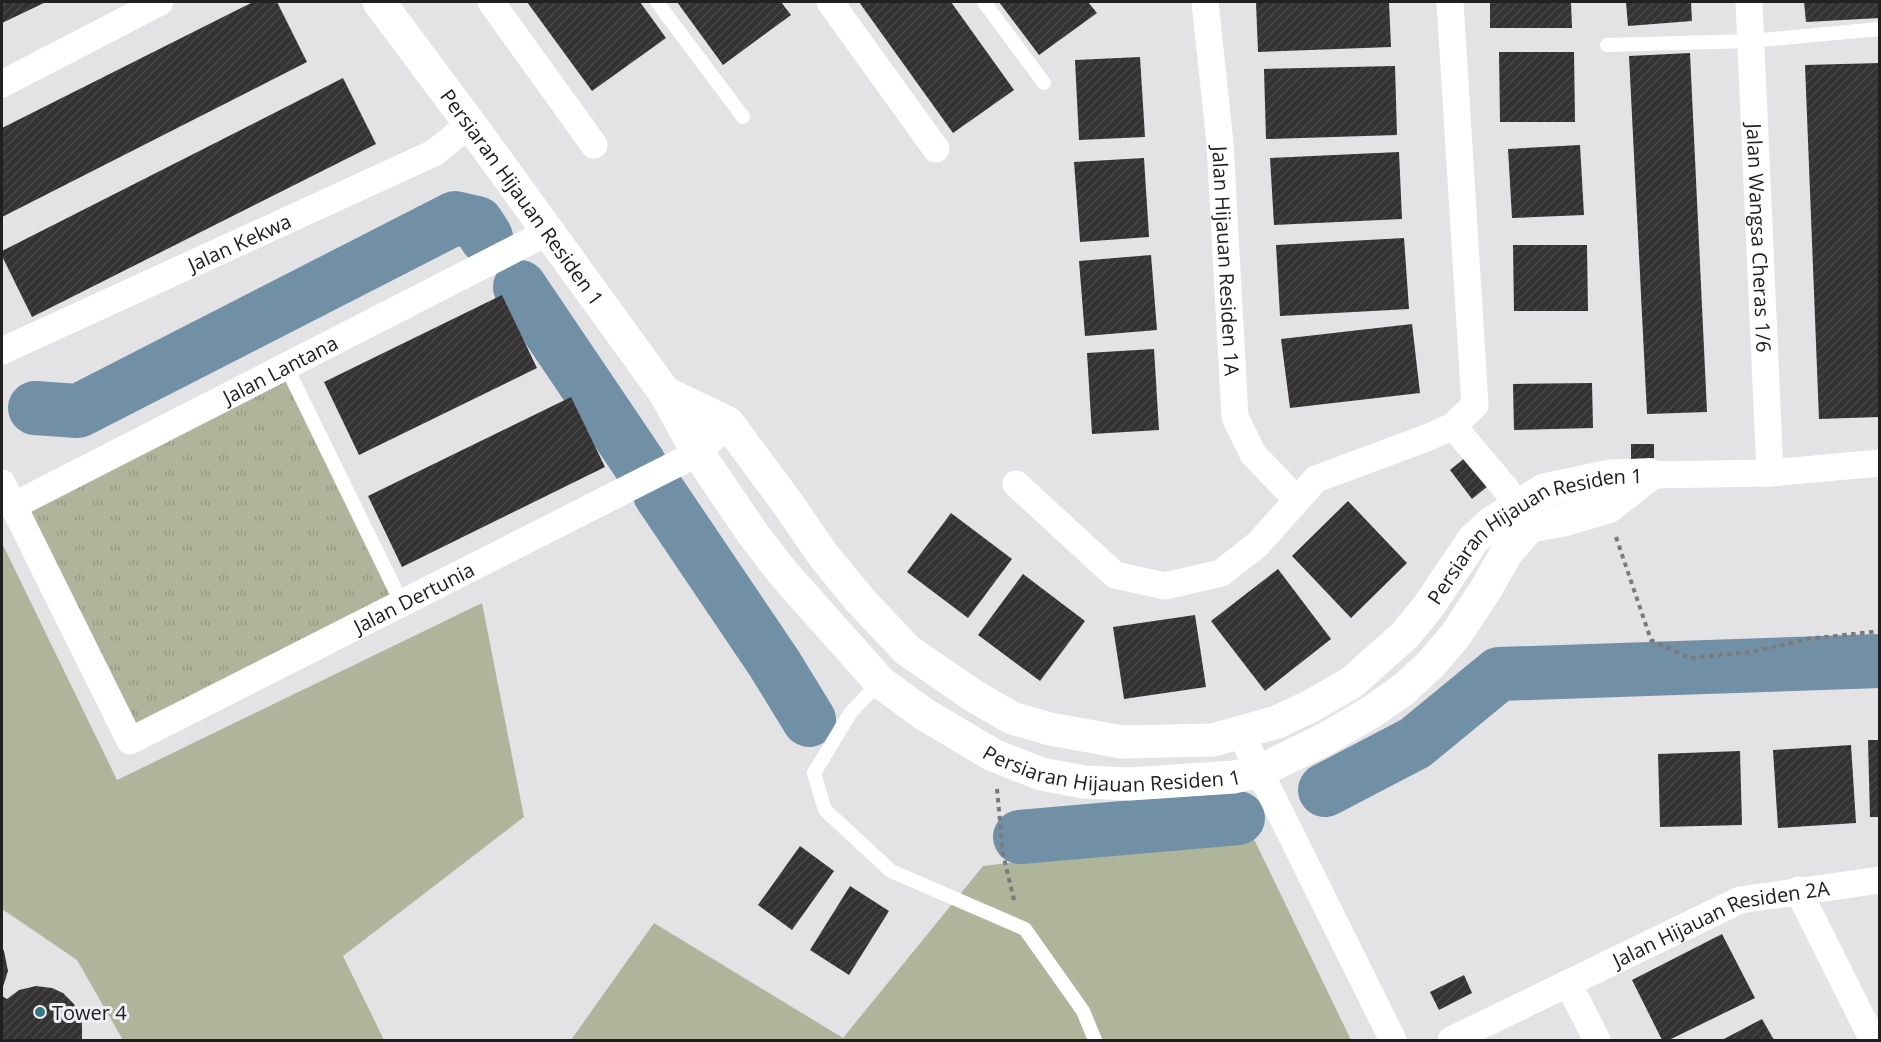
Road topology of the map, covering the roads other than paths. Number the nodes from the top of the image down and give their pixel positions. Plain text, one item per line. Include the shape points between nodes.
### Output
1 (160, 2) edge
2 (379, 2) edge
3 (491, 2) edge
4 (657, 2) edge
5 (830, 2) edge
6 (984, 2) edge
7 (1204, 2) edge
8 (1450, 2) edge
9 (1749, 2) edge
10 (1880, 29) edge
11 (1751, 41) junction
12 (1607, 45) dead end
13 (1044, 83) dead end
14 (2, 84) edge
15 (743, 117) dead end
16 (470, 124) junction
17 (594, 145) dead end
18 (936, 149) dead end
19 (548, 232) junction
20 (2, 351) edge
21 (286, 366) junction
22 (665, 393) junction
23 (728, 423) junction
24 (1453, 426) junction
25 (698, 453) junction
26 (1880, 463) edge
27 (1770, 473) junction
28 (1648, 475) junction
29 (1016, 484) dead end
30 (7, 495) edge
31 (1297, 500) junction
32 (1523, 516) junction
33 (402, 603) junction
34 (907, 650) junction
35 (880, 682) junction
36 (1240, 732) junction
37 (1260, 771) junction
38 (1880, 880) edge
39 (1798, 890) junction
40 (1569, 983) junction
41 (1095, 1041) edge
42 (1393, 1041) edge
43 (1451, 1041) edge
44 (1597, 1041) edge
45 (1873, 1041) edge

1 - 14 street
2 - 16 street, Persiaran Hijauan Residen 1
3 - 17 street
4 - 15 lane
5 - 18 street
6 - 13 lane
7 - 31 street, Jalan Hijauan Residen 1A via 1220,143 1235,417 1253,454
8 - 24 street via 1475,405
9 - 11 street, Jalan Wangsa Cheras 1/6
10 - 11 lane
11 - 12 lane
11 - 27 street, Jalan Wangsa Cheras 1/6
16 - 19 street, Persiaran Hijauan Residen 1
16 - 20 street, Jalan Kekwa via 434,153
19 - 21 street, Jalan Lantana
19 - 22 street, Persiaran Hijauan Residen 1
21 - 30 street, Jalan Lantana
21 - 33 lane
22 - 23 street, Persiaran Hijauan Residen 1
22 - 25 street, Persiaran Hijauan Residen 1
23 - 25 street, Jalan Dertunia
23 - 34 street, Persiaran Hijauan Residen 1 via 823,555
24 - 31 street via 1316,479
24 - 32 street via 1506,489
25 - 33 street, Jalan Dertunia
25 - 35 street, Persiaran Hijauan Residen 1 via 783,573
26 - 27 street
27 - 28 street
28 - 32 street, Persiaran Hijauan Residen 1 via 1608,507 1564,520
28 - 32 street, Persiaran Hijauan Residen 1 via 1611,476 1544,490
29 - 31 street via 1116,575 1165,586 1221,573 1258,544
30 - 33 street, Jalan Dertunia via 130,741
32 - 36 street, Persiaran Hijauan Residen 1 via 1490,524 1473,540 1405,635 1351,683 1278,722
32 - 37 street, Persiaran Hijauan Residen 1 via 1486,589 1430,666 1373,711
34 - 35 street
34 - 36 street, Persiaran Hijauan Residen 1 via 1011,718 1050,729 1122,742 1213,740
35 - 37 street, Persiaran Hijauan Residen 1 via 924,714 993,755 1041,774 1084,782 1130,784 1234,777
35 - 41 lane via 851,712 814,773 825,810 891,871 1025,929 1083,1011
36 - 37 street
37 - 42 street
38 - 39 street, Jalan Hijauan Residen 2A
39 - 40 street, Jalan Hijauan Residen 2A via 1740,900
39 - 45 street
40 - 43 street, Jalan Hijauan Residen 2A
40 - 44 street

